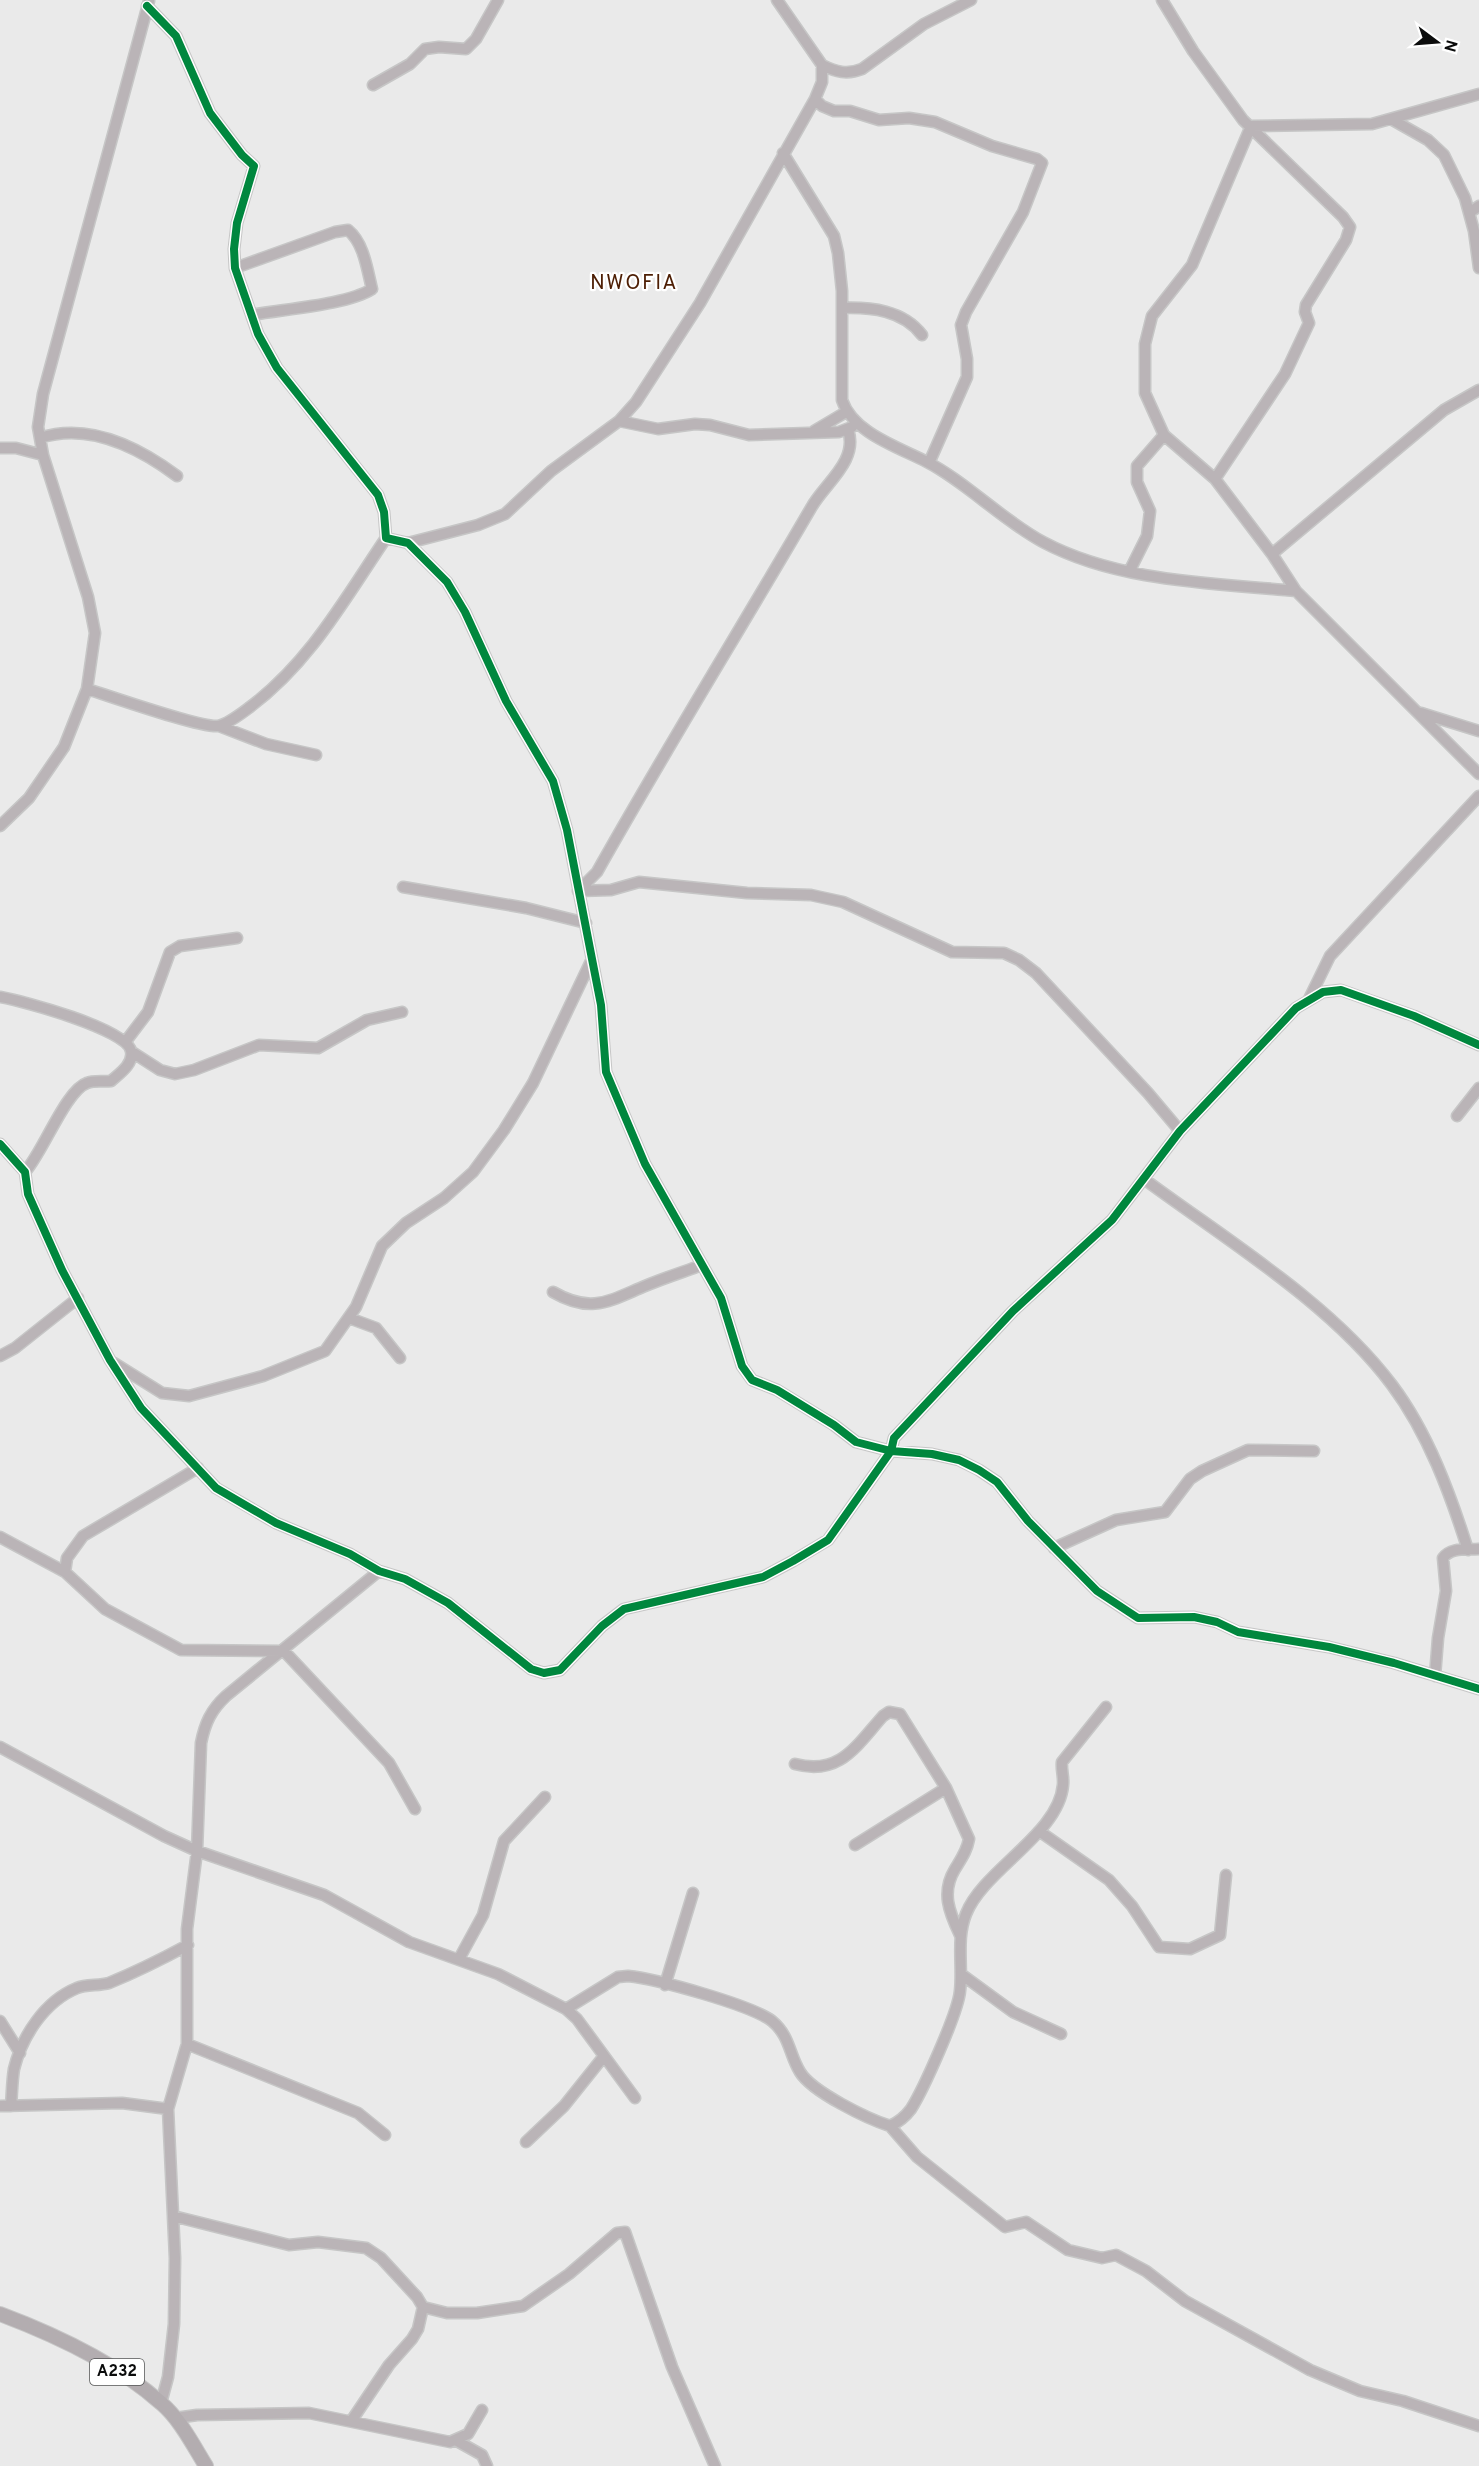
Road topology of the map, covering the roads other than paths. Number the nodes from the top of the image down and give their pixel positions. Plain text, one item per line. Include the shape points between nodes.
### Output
1 (498, 0) edge
2 (777, 0) edge
3 (971, 0) edge
4 (1161, 0) edge
5 (148, 3) edge
6 (822, 65) junction
7 (373, 85) dead end
8 (1479, 94) edge
9 (815, 99) junction
10 (1391, 119) junction
11 (1251, 126) junction
12 (783, 153) junction
13 (1479, 206) edge
14 (1469, 213) junction
15 (235, 268) junction
16 (1479, 268) edge
17 (842, 308) junction
18 (252, 315) junction
19 (922, 336) dead end
20 (1479, 390) edge
21 (846, 412) junction
22 (619, 421) junction
23 (853, 427) junction
24 (814, 431) junction
25 (1164, 435) junction
26 (40, 438) junction
27 (0, 448) edge
28 (43, 455) junction
29 (929, 463) junction
30 (177, 476) dead end
31 (1215, 479) junction
32 (386, 538) junction
33 (408, 543) junction
34 (1272, 554) junction
35 (1130, 570) junction
36 (1296, 591) junction
37 (87, 689) junction
38 (1418, 712) junction
39 (219, 726) junction
40 (1479, 731) edge
41 (316, 755) dead end
42 (1479, 774) edge
43 (1479, 796) edge
44 (0, 826) edge
45 (403, 887) dead end
46 (578, 891) junction
47 (586, 923) junction
48 (237, 938) dead end
49 (592, 959) junction
50 (0, 997) edge
51 (1309, 999) junction
52 (402, 1012) dead end
53 (126, 1041) junction
54 (1479, 1045) edge
55 (132, 1052) junction
56 (1479, 1089) edge
57 (1457, 1116) dead end
58 (1180, 1131) junction
59 (0, 1144) edge
60 (25, 1172) junction
61 (1144, 1179) junction
62 (702, 1265) junction
63 (553, 1292) dead end
64 (78, 1298) junction
65 (349, 1318) junction
66 (0, 1356) edge
67 (400, 1358) dead end
68 (110, 1360) junction
69 (891, 1451) junction
70 (1314, 1451) dead end
71 (198, 1468) junction
72 (0, 1538) edge
73 (1054, 1548) junction
74 (1473, 1549) edge
75 (379, 1571) junction
76 (65, 1572) junction
77 (284, 1651) junction
78 (1435, 1676) junction
79 (1479, 1689) edge
80 (1106, 1707) dead end
81 (0, 1747) edge
82 (795, 1764) dead end
83 (946, 1788) junction
84 (545, 1797) dead end
85 (415, 1809) dead end
86 (1039, 1831) junction
87 (855, 1845) dead end
88 (197, 1851) junction
89 (1226, 1875) dead end
90 (693, 1893) dead end
91 (960, 1935) junction
92 (188, 1945) junction
93 (459, 1959) junction
94 (961, 1974) junction
95 (665, 1984) junction
96 (567, 2009) junction
97 (0, 2021) edge
98 (1061, 2034) dead end
99 (188, 2044) junction
100 (20, 2053) junction
101 (604, 2056) junction
102 (635, 2098) dead end
103 (5, 2106) edge
104 (168, 2109) junction
105 (890, 2126) junction
106 (385, 2135) dead end
107 (526, 2142) dead end
108 (173, 2216) junction
109 (423, 2307) junction
110 (0, 2314) edge
111 (161, 2403) junction
112 (482, 2410) dead end
113 (176, 2418) junction
114 (352, 2420) junction
115 (1479, 2426) edge
116 (457, 2441) junction
117 (207, 2466) edge
118 (487, 2466) edge
119 (715, 2466) edge

1 - 7 street via 466,49 426,49 410,64
2 - 6 street
3 - 6 street via 924,24 852,73
4 - 11 street via 1212,77
5 - 15 street via 176,36 210,113 254,166 237,223
5 - 26 street via 43,394
6 - 9 street via 822,82
8 - 10 street
9 - 12 street
9 - 29 street via 834,111 850,111 879,120 909,118 935,122 1042,163 1023,212 961,325 968,359 967,377
10 - 11 street via 1371,124
10 - 14 street via 1428,140 1444,155
11 - 25 street via 1192,265 1152,316 1145,344 1145,393
11 - 31 street via 1350,227 1306,304 1309,323 1285,374
12 - 17 street via 834,236
12 - 22 street via 689,321 636,402
13 - 14 street
14 - 16 street
15 - 18 street
15 - 18 street via 348,230 356,237 365,261 372,289 368,292
17 - 19 street via 862,307 900,316
17 - 21 street via 840,385
18 - 32 street via 277,368 378,495
20 - 34 street via 1444,410
21 - 23 street
21 - 24 street
22 - 24 street via 658,429 710,425 749,435
22 - 33 street via 551,471 505,514
23 - 24 street via 823,434
23 - 29 street
23 - 46 street via 845,460 814,501 597,872
25 - 31 street
25 - 35 street via 1137,466 1137,482 1150,511 1147,536
26 - 28 street
26 - 30 street via 66,433 95,435 135,449
27 - 28 street
28 - 37 street via 88,597 95,633
29 - 35 street via 1041,541 1071,556
31 - 34 street
32 - 33 street
32 - 39 street via 310,651 271,692
33 - 46 street via 447,582 506,702 553,781
34 - 36 street
35 - 36 street
36 - 38 street
37 - 39 street
37 - 44 street via 64,747 28,798
38 - 40 street
38 - 42 street
39 - 41 street via 266,744
43 - 51 street via 1329,956
45 - 47 street via 526,908
46 - 47 street
46 - 58 street via 611,890 639,882 811,896 843,902 952,952 1004,953 1036,973
47 - 49 street
48 - 53 street via 180,946 170,952 148,1012
49 - 62 street via 601,1005 606,1072 645,1164
49 - 65 street via 533,1083 504,1130 473,1172 444,1198 406,1222 382,1246
50 - 53 street via 22,1000 78,1019
51 - 54 street via 1341,990
51 - 58 street via 1296,1008
52 - 55 street via 367,1020 318,1048 259,1045 175,1074 160,1070
53 - 55 street
55 - 60 street via 130,1062 111,1081 89,1082 79,1087
56 - 57 street
58 - 61 street
59 - 60 street
60 - 64 street via 28,1194
61 - 69 street via 1112,1220 1013,1311 918,1412 894,1438
61 - 74 street via 1314,1305 1374,1363 1393,1386 1437,1465
62 - 63 street via 617,1300 593,1305 568,1301
62 - 69 street via 721,1299 742,1366 752,1380 777,1390 856,1442
64 - 66 street
64 - 68 street
65 - 67 street via 376,1328
65 - 68 street via 325,1351 263,1376 189,1396 162,1394
68 - 71 street via 141,1408
69 - 73 street via 932,1454 959,1460 979,1470 997,1482
69 - 75 street via 828,1540 763,1577 624,1609 560,1670 531,1669 448,1603 405,1579
70 - 73 street via 1248,1450 1191,1479 1165,1512 1116,1520
71 - 75 street via 216,1488 276,1523 350,1554
71 - 76 street via 83,1536 67,1558
72 - 76 street
73 - 78 street via 1097,1592 1138,1618 1194,1617 1238,1632 1329,1647
74 - 78 street via 1447,1552 1443,1558 1446,1591
75 - 77 street
76 - 77 street via 105,1609 181,1650
77 - 85 street via 388,1763
77 - 88 street via 213,1707 204,1727
78 - 79 street
80 - 86 street via 1062,1762 1063,1784 1057,1803
81 - 88 street
82 - 83 street via 826,1767 842,1761 883,1716 894,1712 904,1719
83 - 87 street
83 - 91 street via 969,1839 968,1848 947,1883 947,1905
84 - 93 street via 504,1841 483,1915
86 - 89 street via 1109,1880 1159,1947 1190,1949 1220,1935
86 - 91 street via 978,1895 966,1913
88 - 92 street
88 - 93 street via 324,1895 409,1942
90 - 95 street
91 - 94 street
92 - 99 street
92 - 100 street via 139,1970 105,1984 78,1987 55,2001 34,2025
93 - 96 street
94 - 98 street via 1013,2012
94 - 105 street via 953,2016 911,2108 900,2122
95 - 96 street via 618,1977
95 - 105 street via 751,2008 771,2021 790,2044 801,2073 812,2085
96 - 101 street
97 - 100 street
99 - 104 street
99 - 106 street via 358,2113
100 - 103 street
101 - 102 street
101 - 107 street via 564,2106
103 - 104 street via 122,2103
104 - 108 street
105 - 115 street via 917,2157 1005,2226 1026,2222 1068,2250 1102,2258 1116,2255 1146,2271 1185,2301 1310,2370 1360,2391
108 - 109 street via 289,2245 318,2242 366,2248 381,2258
108 - 111 street via 174,2324
109 - 114 street via 412,2339 389,2365
109 - 119 street via 447,2313 477,2313 523,2307 617,2232 625,2232 672,2367
110 - 111 main road, A232 via 94,2357
111 - 113 main road, A232
112 - 116 street via 475,2425
113 - 114 street via 309,2413
113 - 117 main road, A232
114 - 116 street via 399,2433
116 - 118 street via 482,2455

